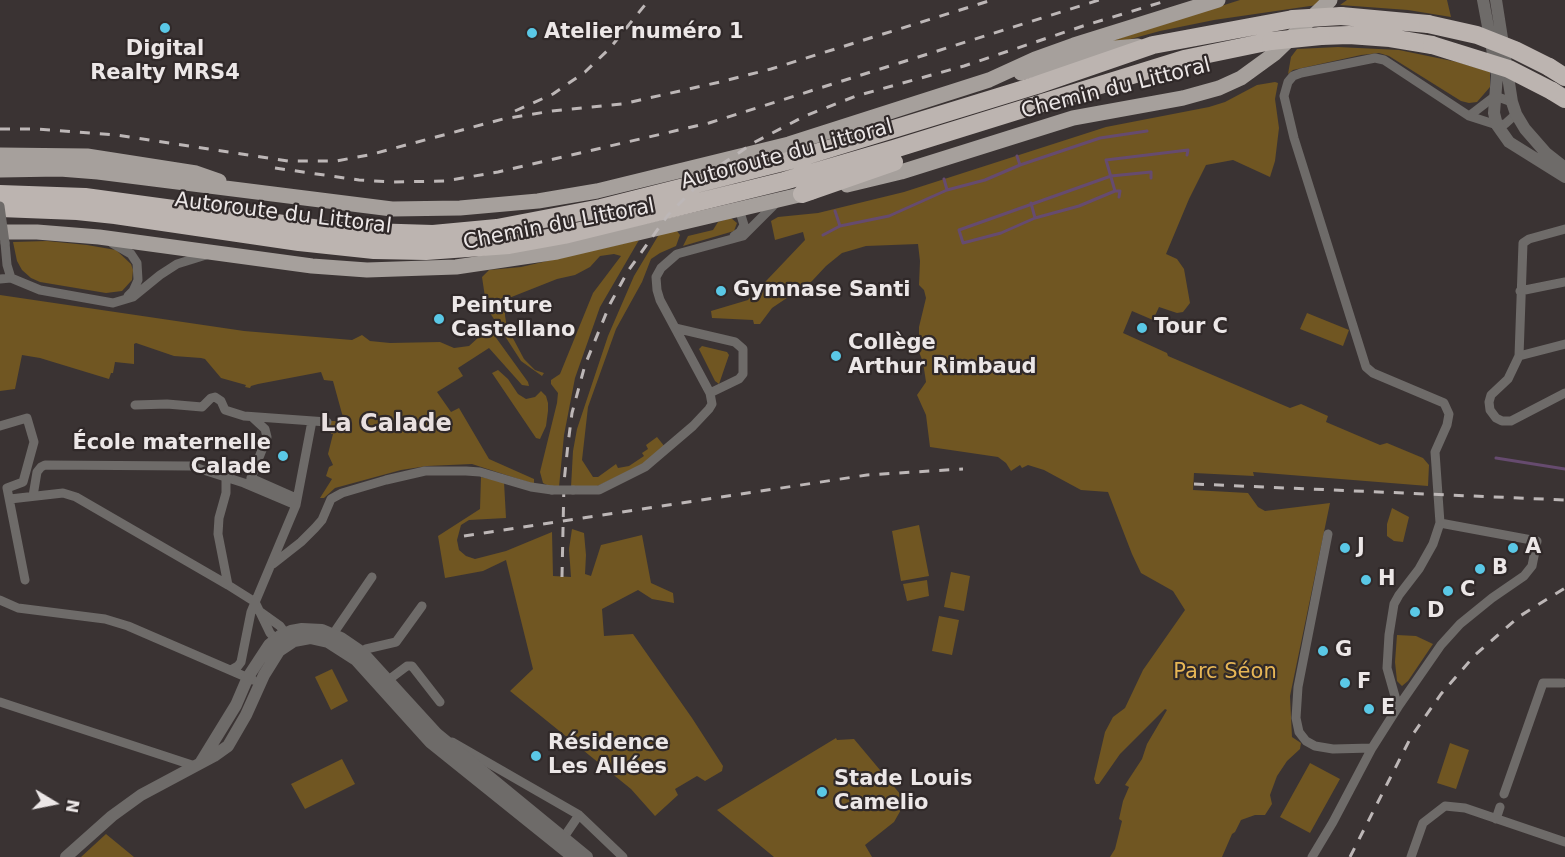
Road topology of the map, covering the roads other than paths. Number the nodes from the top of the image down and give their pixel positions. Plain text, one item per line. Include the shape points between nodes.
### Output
1 (1218, 0) edge
2 (1330, 0) edge
3 (1483, 0) edge
4 (1496, 0) edge
5 (1153, 45) junction
6 (1565, 77) edge
7 (989, 80) junction
8 (1559, 95) edge
9 (1495, 96) junction
10 (1512, 102) junction
11 (1022, 109) junction
12 (1516, 114) junction
13 (1469, 116) junction
14 (1497, 125) junction
15 (0, 155) edge
16 (1565, 168) edge
17 (0, 170) edge
18 (1565, 177) edge
19 (244, 190) junction
20 (0, 194) edge
21 (802, 194) junction
22 (780, 199) junction
23 (0, 207) edge
24 (739, 209) junction
25 (1565, 229) edge
26 (2, 237) edge
27 (99, 237) junction
28 (727, 241) junction
29 (226, 255) junction
30 (11, 278) junction
31 (0, 279) edge
32 (1565, 282) edge
33 (1520, 291) junction
34 (123, 302) junction
35 (675, 328) junction
36 (1565, 344) edge
37 (1519, 356) junction
38 (710, 393) junction
39 (1565, 393) edge
40 (135, 405) dead end
41 (252, 417) junction
42 (312, 421) junction
43 (327, 422) dead end
44 (0, 426) edge
45 (226, 477) junction
46 (33, 496) junction
47 (10, 500) junction
48 (296, 501) junction
49 (1440, 523) junction
50 (1328, 534) dead end
51 (273, 564) junction
52 (372, 577) dead end
53 (25, 580) dead end
54 (228, 585) junction
55 (0, 600) edge
56 (257, 606) junction
57 (422, 606) dead end
58 (330, 638) junction
59 (287, 639) junction
60 (275, 640) junction
61 (359, 657) junction
62 (231, 670) junction
63 (248, 677) junction
64 (387, 681) junction
65 (1563, 683) dead end
66 (260, 684) junction
67 (0, 702) edge
68 (440, 702) dead end
69 (1398, 707) junction
70 (443, 745) junction
71 (1372, 748) junction
72 (198, 764) junction
73 (510, 776) junction
74 (499, 786) junction
75 (1504, 794) dead end
76 (1500, 807) dead end
77 (579, 815) junction
78 (525, 818) junction
79 (1496, 819) junction
80 (564, 837) junction
81 (1565, 842) edge
82 (66, 857) edge
83 (573, 857) edge
84 (587, 857) edge
85 (624, 857) edge
86 (1312, 857) edge
87 (1411, 857) edge

1 - 7 main road, Chemin du Littoral via 1074,45
2 - 21 main road, Chemin du Littoral via 1274,54 1241,78 1219,88 1073,118 879,178
3 - 9 street via 1497,75
4 - 10 street
5 - 6 highway, Autoroute du Littoral, bridge via 1293,19 1341,16 1428,24 1477,35
5 - 7 main road via 1115,48
5 - 20 highway, Autoroute du Littoral via 799,158 601,208 498,228 370,234 85,197
7 - 19 main road, Chemin du Littoral via 789,144 597,191 538,201 392,209
8 - 11 highway, Autoroute du Littoral, bridge via 1509,69 1432,45 1349,35 1271,41 1184,59
9 - 10 street
9 - 13 street
9 - 14 street
10 - 12 street
11 - 21 highway via 988,130
11 - 23 highway, Autoroute du Littoral via 784,181 509,245 426,251 336,247 115,215
12 - 14 street via 1505,124
12 - 16 street via 1546,153
13 - 14 street
13 - 49 street via 1384,60 1375,58 1293,76 1284,96 1366,367 1444,403 1449,414 1435,452
14 - 18 street via 1509,142
15 - 19 main road via 87,156 196,173
17 - 19 main road via 89,172
21 - 22 main road, Chemin du Littoral
22 - 24 main road, Chemin du Littoral
22 - 28 street via 746,234
23 - 26 street, bridge
24 - 28 street via 743,229
24 - 29 main road, Chemin du Littoral via 557,252 456,267 367,270
25 - 33 street via 1523,243
26 - 27 main road, Chemin du Littoral via 37,232
26 - 30 street
27 - 29 main road, Chemin du Littoral
27 - 34 street via 126,251 137,263 138,280
28 - 35 street via 677,254 661,268 656,277 657,290
29 - 34 street via 208,255 177,264
30 - 31 street
30 - 34 street via 40,290
32 - 33 street
33 - 37 street
35 - 38 street
35 - 38 street via 735,342 743,349 739,380
36 - 37 street
37 - 39 street via 1508,379 1491,395 1490,410 1496,418 1511,421
38 - 51 street, bridge via 712,404 693,426 655,459 599,490 531,487 480,472 425,471 331,499 315,528
40 - 41 street via 202,407 215,398 221,400 225,410
41 - 42 street
41 - 48 street via 265,429 267,437 251,478
42 - 43 street
42 - 48 street
44 - 47 street via 27,418 34,442 23,482 7,488
45 - 46 street via 191,466 45,465 37,472
45 - 48 street
45 - 54 street via 218,534
46 - 47 street
46 - 54 street via 69,493
47 - 53 street
48 - 51 street
49 - 69 street via 1419,569 1394,604 1388,668
49 - 69 street via 1537,541 1532,566 1460,624
50 - 71 street via 1298,687 1296,718 1299,732 1315,746
51 - 56 street
52 - 58 street
54 - 56 street
55 - 62 street via 18,608 105,619
56 - 59 street
56 - 60 street
56 - 62 street via 241,662
57 - 61 street via 396,642 366,648
58 - 59 street via 313,629
58 - 61 street
59 - 60 street
59 - 66 street
60 - 63 street
61 - 64 street
61 - 70 street via 430,742
62 - 63 street
63 - 66 street
63 - 72 street via 236,705
64 - 68 street via 412,666
64 - 70 street
65 - 75 street via 1543,683
66 - 72 street via 228,746
67 - 72 street
69 - 71 street
70 - 73 street via 454,742
70 - 74 street
70 - 78 street
71 - 86 street
72 - 82 street via 141,795
73 - 74 street
73 - 77 street
74 - 78 street via 500,793
74 - 80 street
76 - 79 street
77 - 80 street
77 - 85 street
78 - 80 street via 554,836
78 - 83 street
79 - 81 street
79 - 87 street via 1465,808 1445,806 1423,823
80 - 84 street

